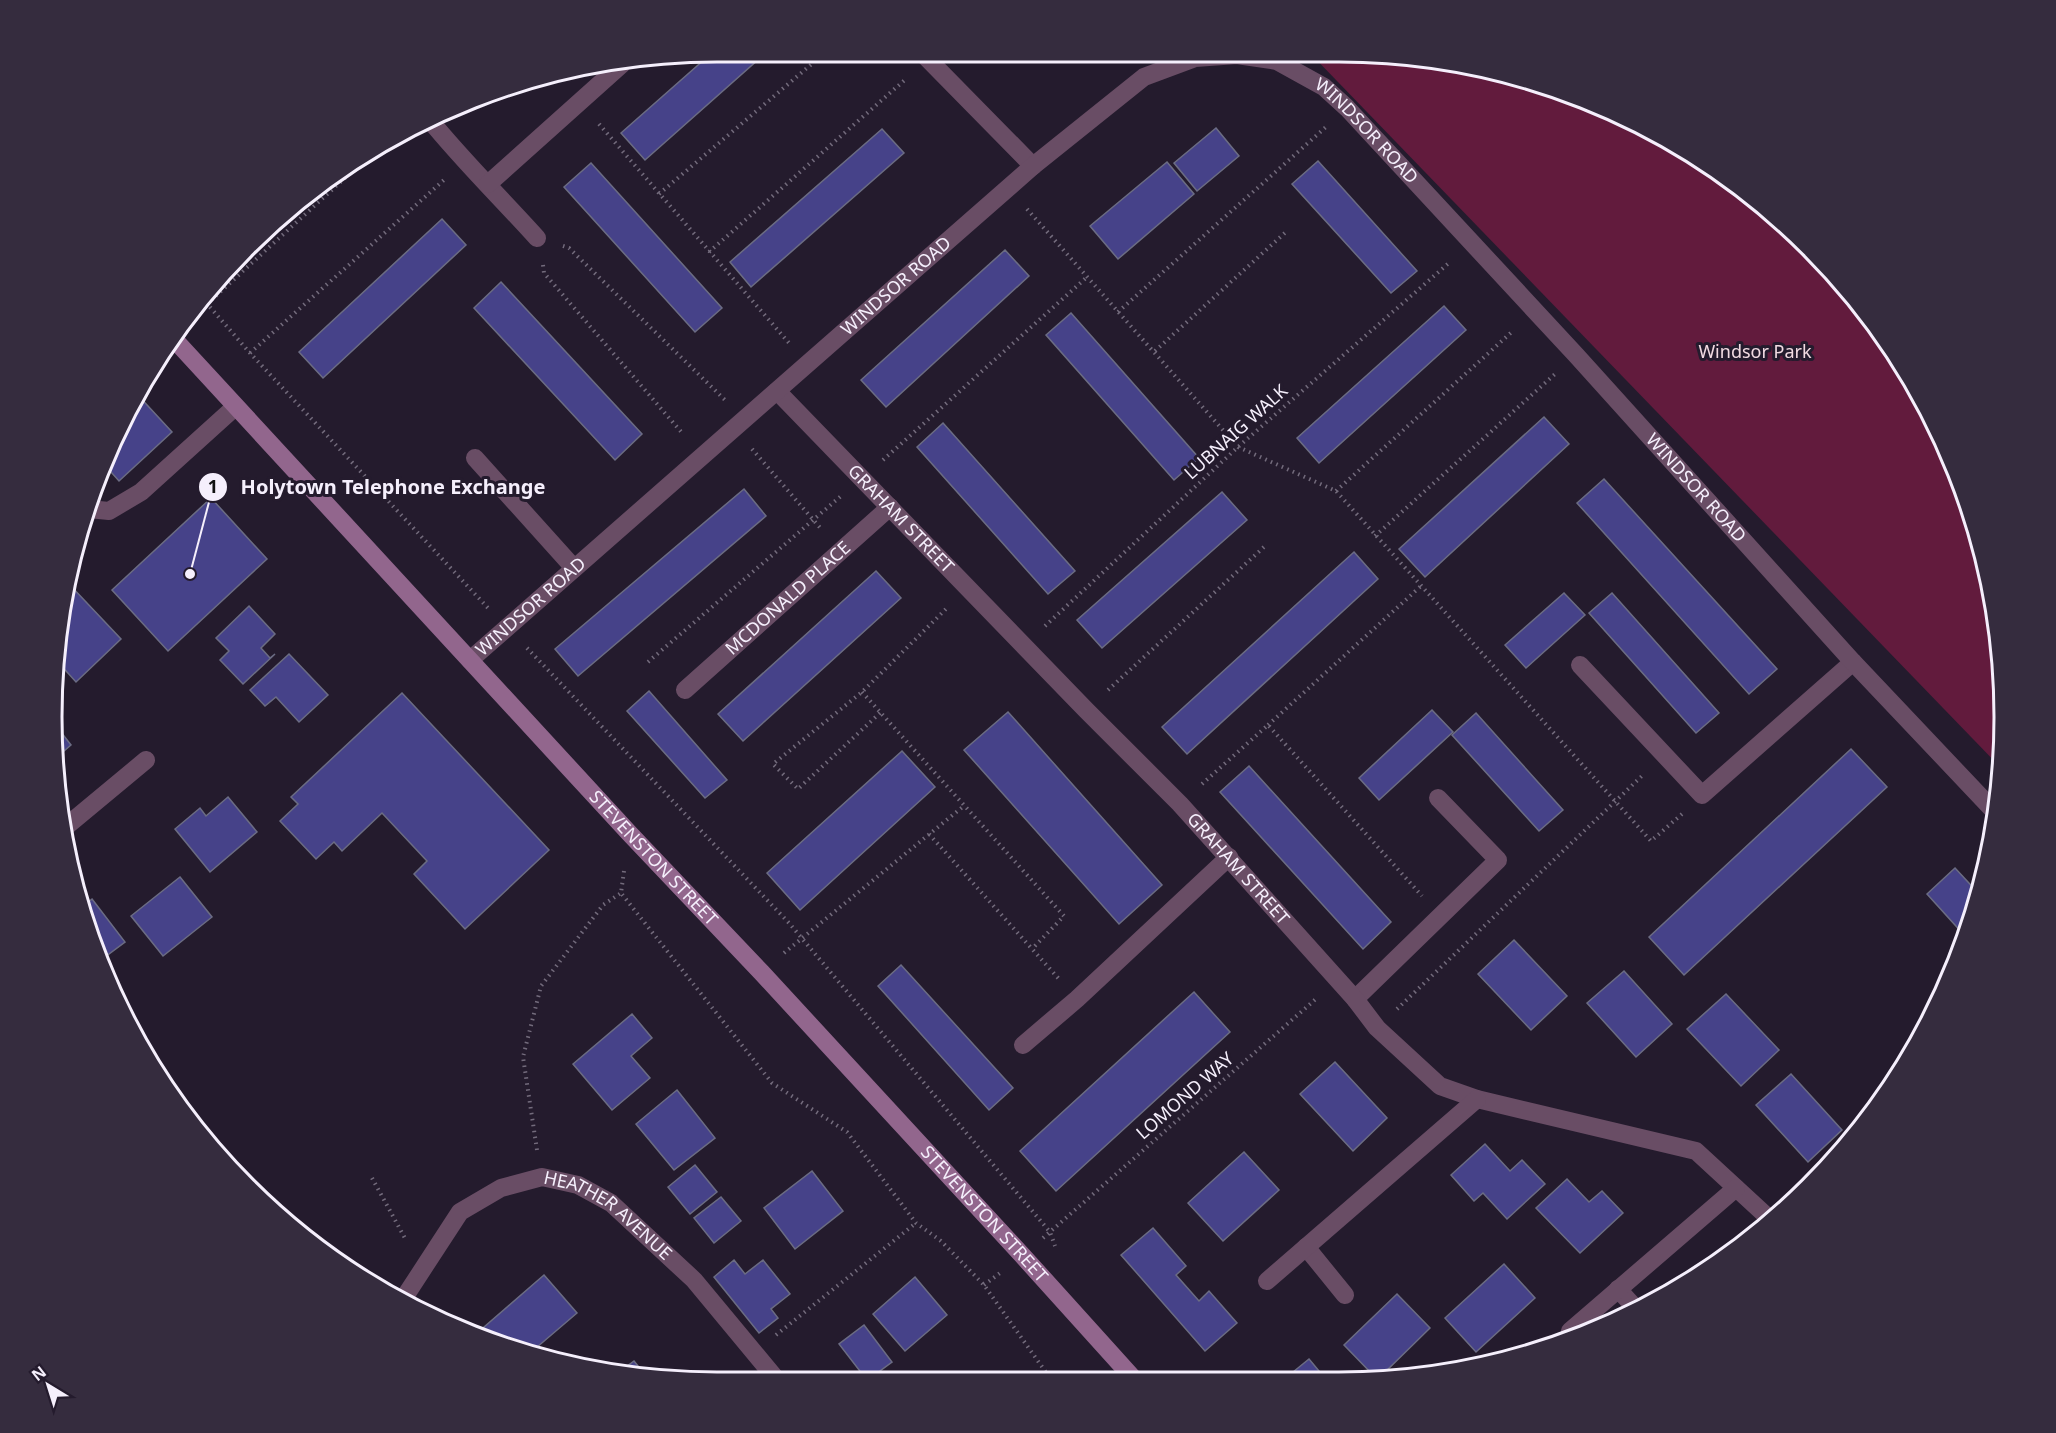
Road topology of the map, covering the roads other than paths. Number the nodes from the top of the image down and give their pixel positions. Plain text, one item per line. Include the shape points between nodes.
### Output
1 (931, 62) edge
2 (1184, 62) edge
3 (1279, 62) edge
4 (616, 70) edge
5 (434, 126) edge
6 (1033, 166) junction
7 (488, 184) junction
8 (537, 238) road end
9 (178, 344) edge
10 (777, 391) junction
11 (235, 406) junction
12 (476, 458) dead end
13 (890, 507) junction
14 (95, 510) edge
15 (574, 568) junction
16 (470, 660) junction
17 (1853, 663) junction
18 (1580, 665) dead end
19 (685, 690) dead end
20 (146, 760) dead end
21 (1438, 798) dead end
22 (1988, 805) edge
23 (70, 823) edge
24 (1229, 857) junction
25 (1354, 999) junction
26 (1023, 1045) dead end
27 (1477, 1099) junction
28 (1736, 1188) junction
29 (1765, 1214) edge
30 (1306, 1247) junction
31 (1267, 1281) dead end
32 (1618, 1289) junction
33 (407, 1293) edge
34 (1345, 1295) dead end
35 (1631, 1303) edge
36 (1573, 1328) edge
37 (771, 1372) edge
38 (1128, 1372) edge

1 - 6 street
2 - 6 street, WINDSOR ROAD via 1144,77
3 - 17 street, WINDSOR ROAD via 1324,87 1347,108
4 - 7 street
5 - 7 street
6 - 10 street, WINDSOR ROAD
7 - 8 street
9 - 11 main road, STEVENSTON STREET
10 - 13 street, GRAHAM STREET
10 - 15 street, WINDSOR ROAD
11 - 14 street via 141,492 109,511
11 - 16 main road, STEVENSTON STREET
12 - 15 street
13 - 19 street, MCDONALD PLACE
13 - 24 street, GRAHAM STREET
15 - 16 street, WINDSOR ROAD
16 - 38 main road, STEVENSTON STREET
17 - 18 street via 1702,795
17 - 22 street, WINDSOR ROAD
20 - 23 street
21 - 25 street via 1498,860
24 - 25 street, GRAHAM STREET
24 - 26 street
25 - 27 street, GRAHAM STREET via 1377,1028 1440,1086
27 - 28 street, GRAHAM STREET via 1696,1152
27 - 30 street
28 - 29 street, GRAHAM STREET
28 - 32 street
30 - 31 street
30 - 34 street
32 - 35 street
32 - 36 street
33 - 37 street, HEATHER AVENUE via 460,1212 501,1188 542,1177 578,1185 611,1203 694,1280

